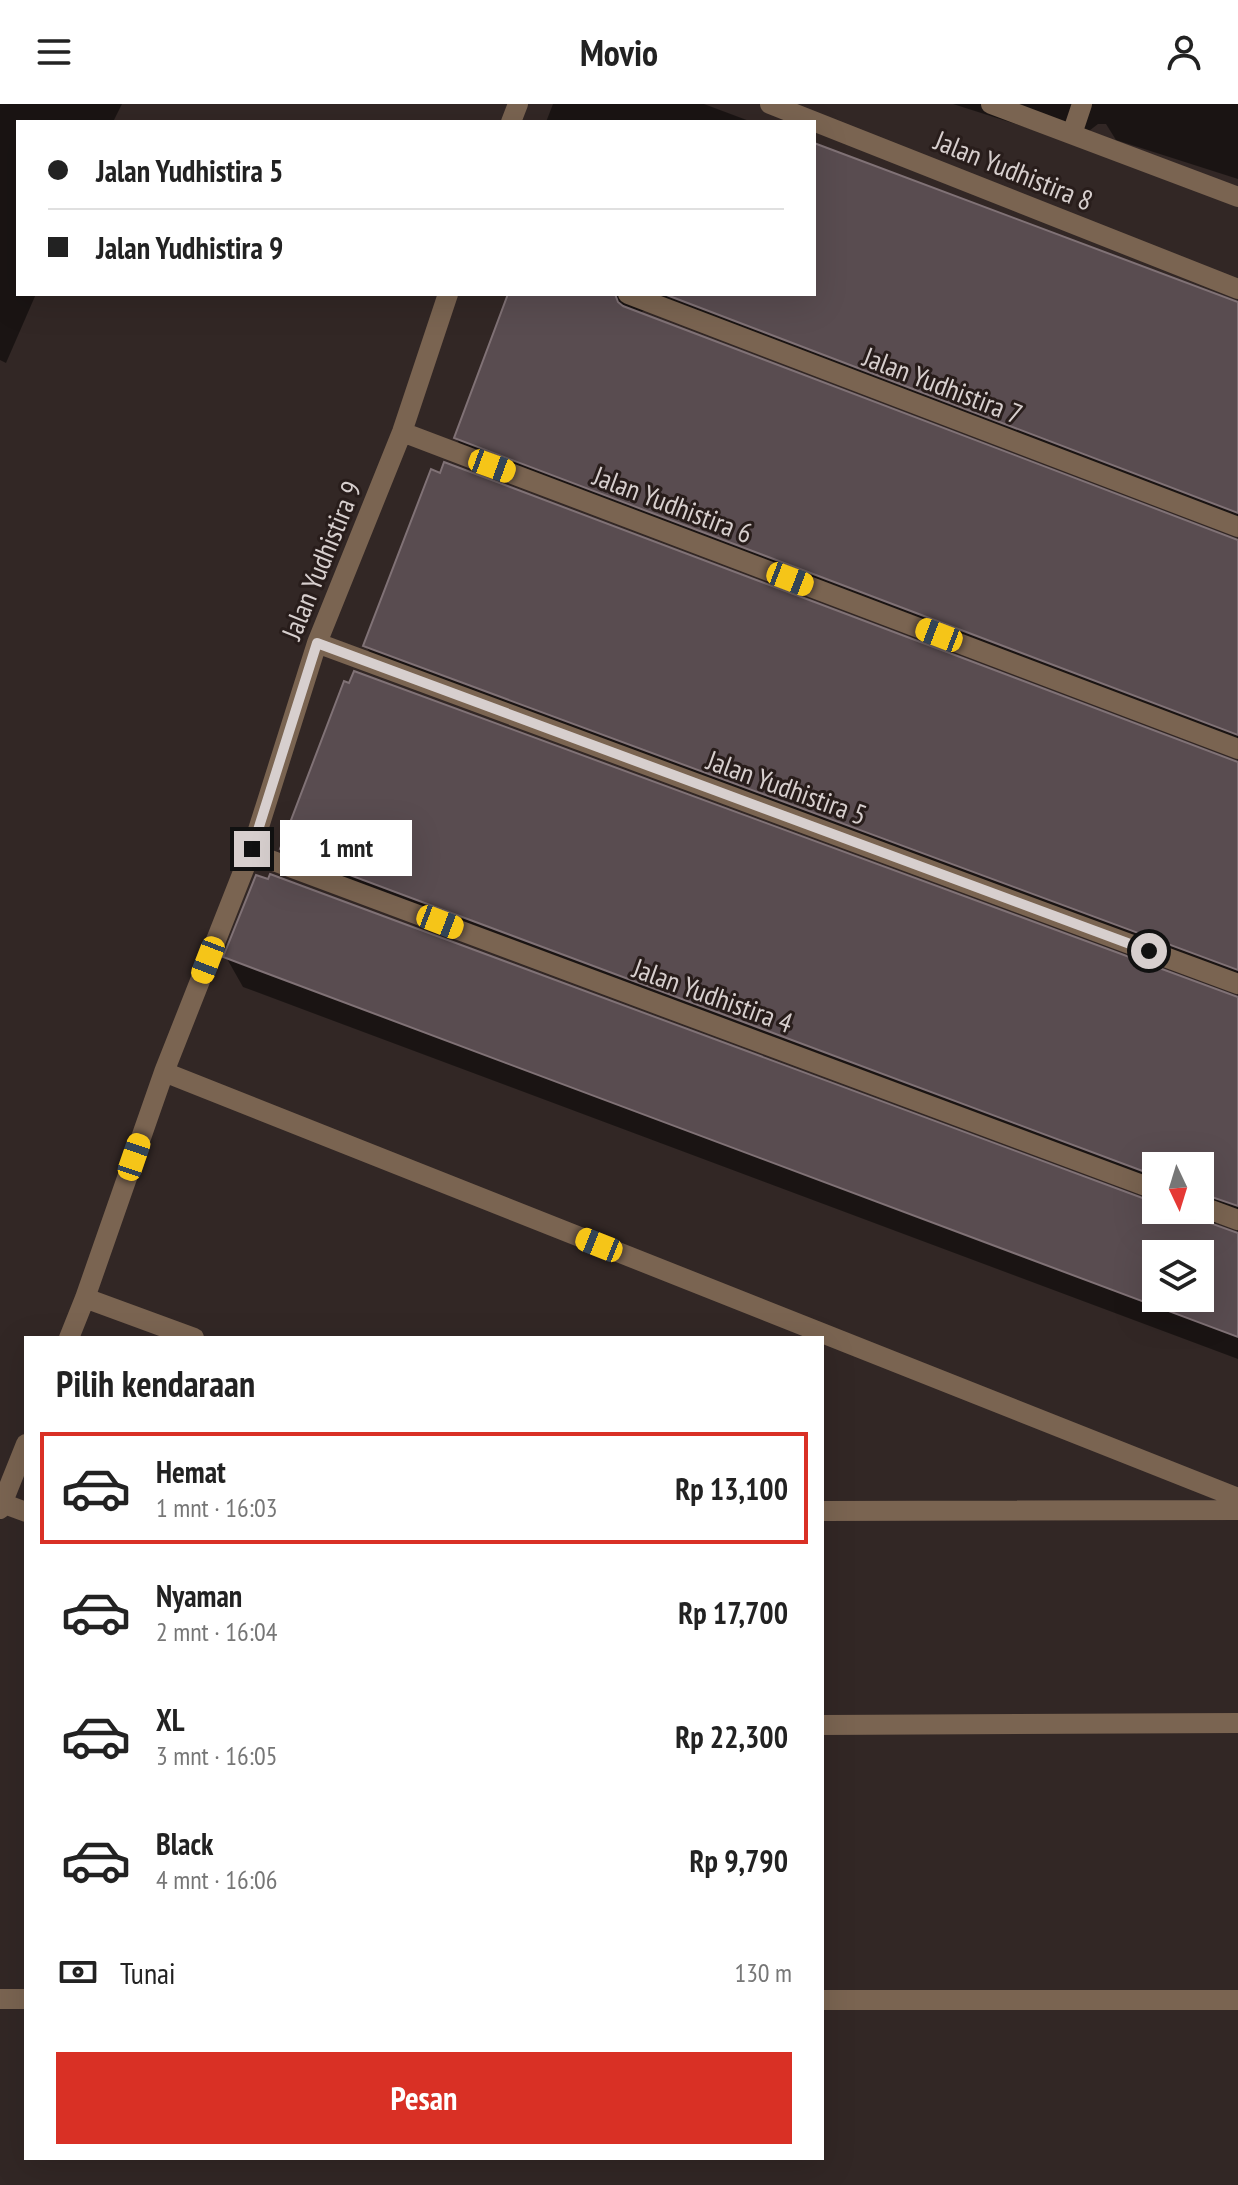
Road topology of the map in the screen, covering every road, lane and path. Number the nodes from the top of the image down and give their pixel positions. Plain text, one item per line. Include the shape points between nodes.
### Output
1 (770, 104) edge
2 (991, 104) edge
3 (1082, 104) edge
4 (810, 120) edge
5 (816, 122) edge
6 (1072, 134) junction
7 (1238, 197) edge
8 (1238, 289) edge
9 (447, 296) edge
10 (633, 296) edge
11 (402, 432) junction
12 (1238, 527) edge
13 (317, 643) junction
14 (1238, 749) edge
15 (252, 849) junction
16 (1238, 984) edge
17 (164, 1072) junction
18 (1142, 1185) edge
19 (1214, 1211) edge
20 (1238, 1220) edge
21 (85, 1298) junction
22 (70, 1336) edge
23 (189, 1336) edge
24 (24, 1449) edge
25 (1238, 1498) edge
26 (1, 1506) edge
27 (1238, 1510) edge
28 (824, 1511) edge
29 (24, 1512) edge
30 (1238, 1723) edge
31 (824, 1725) edge
32 (0, 1999) edge
33 (24, 1999) edge
34 (824, 2000) edge
35 (1238, 2000) edge

1 - 4 street, Jalan Yudhistira 8
2 - 6 street
3 - 6 street
5 - 8 street, Jalan Yudhistira 8
6 - 7 street
9 - 11 street, Jalan Yudhistira 9
10 - 12 street, Jalan Yudhistira 7
11 - 13 street, Jalan Yudhistira 9
11 - 14 street, Jalan Yudhistira 6
13 - 15 street, Jalan Yudhistira 9
13 - 16 street, Jalan Yudhistira 5
15 - 17 street, Jalan Yudhistira 9
15 - 18 street, Jalan Yudhistira 4
17 - 21 street, Jalan Yudhistira 9
17 - 25 street
19 - 20 street
21 - 22 street, Jalan Yudhistira 9
21 - 23 street
24 - 26 street
26 - 29 street
27 - 28 street
30 - 31 street
32 - 33 street
34 - 35 street

